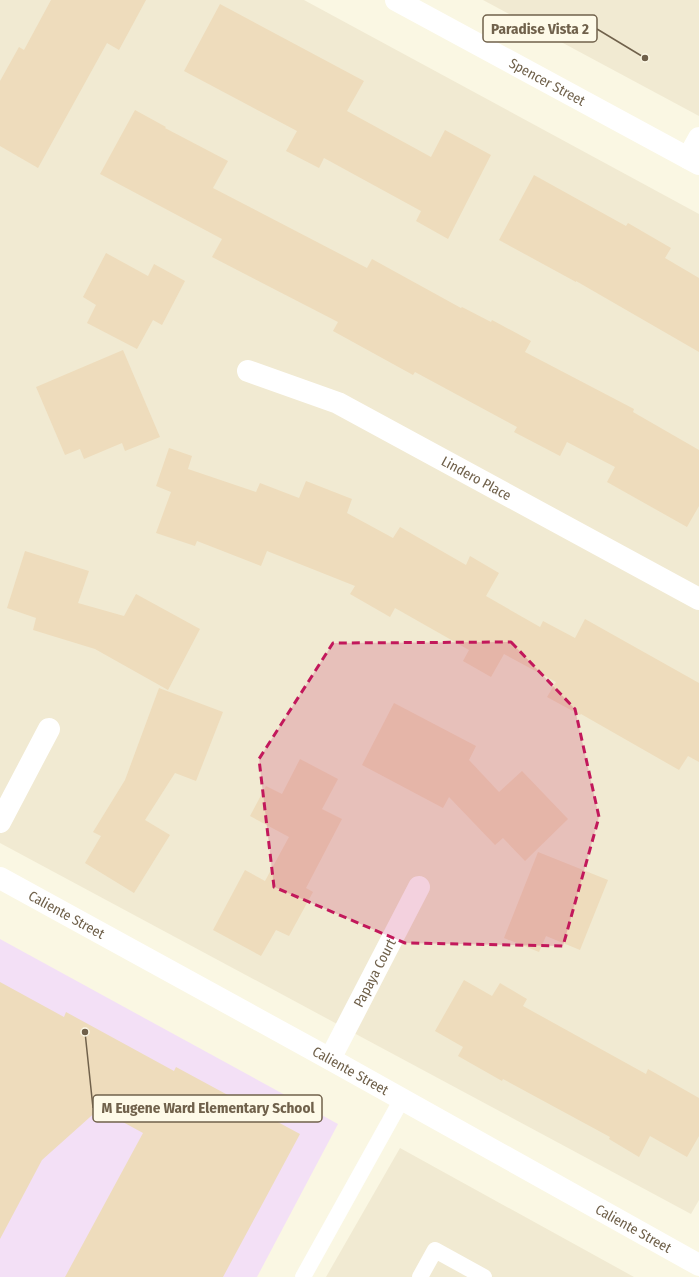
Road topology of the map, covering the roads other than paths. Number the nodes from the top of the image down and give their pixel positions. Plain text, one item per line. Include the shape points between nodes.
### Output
1 (396, 0) edge
2 (699, 138) edge
3 (693, 161) edge
4 (248, 371) dead end
5 (699, 599) edge
6 (49, 729) dead end
7 (0, 822) edge
8 (0, 878) edge
9 (419, 886) dead end
10 (330, 1059) junction
11 (402, 1099) junction
12 (699, 1265) edge
13 (303, 1277) edge
14 (420, 1277) edge
15 (484, 1277) edge

1 - 3 street, Spencer Street
2 - 3 street
4 - 5 street, Lindero Place via 338,403
6 - 7 street
8 - 10 street, Caliente Street
9 - 10 street, Papaya Court
10 - 11 street, Caliente Street
11 - 12 street, Caliente Street
11 - 13 lane
14 - 15 lane via 435,1250

